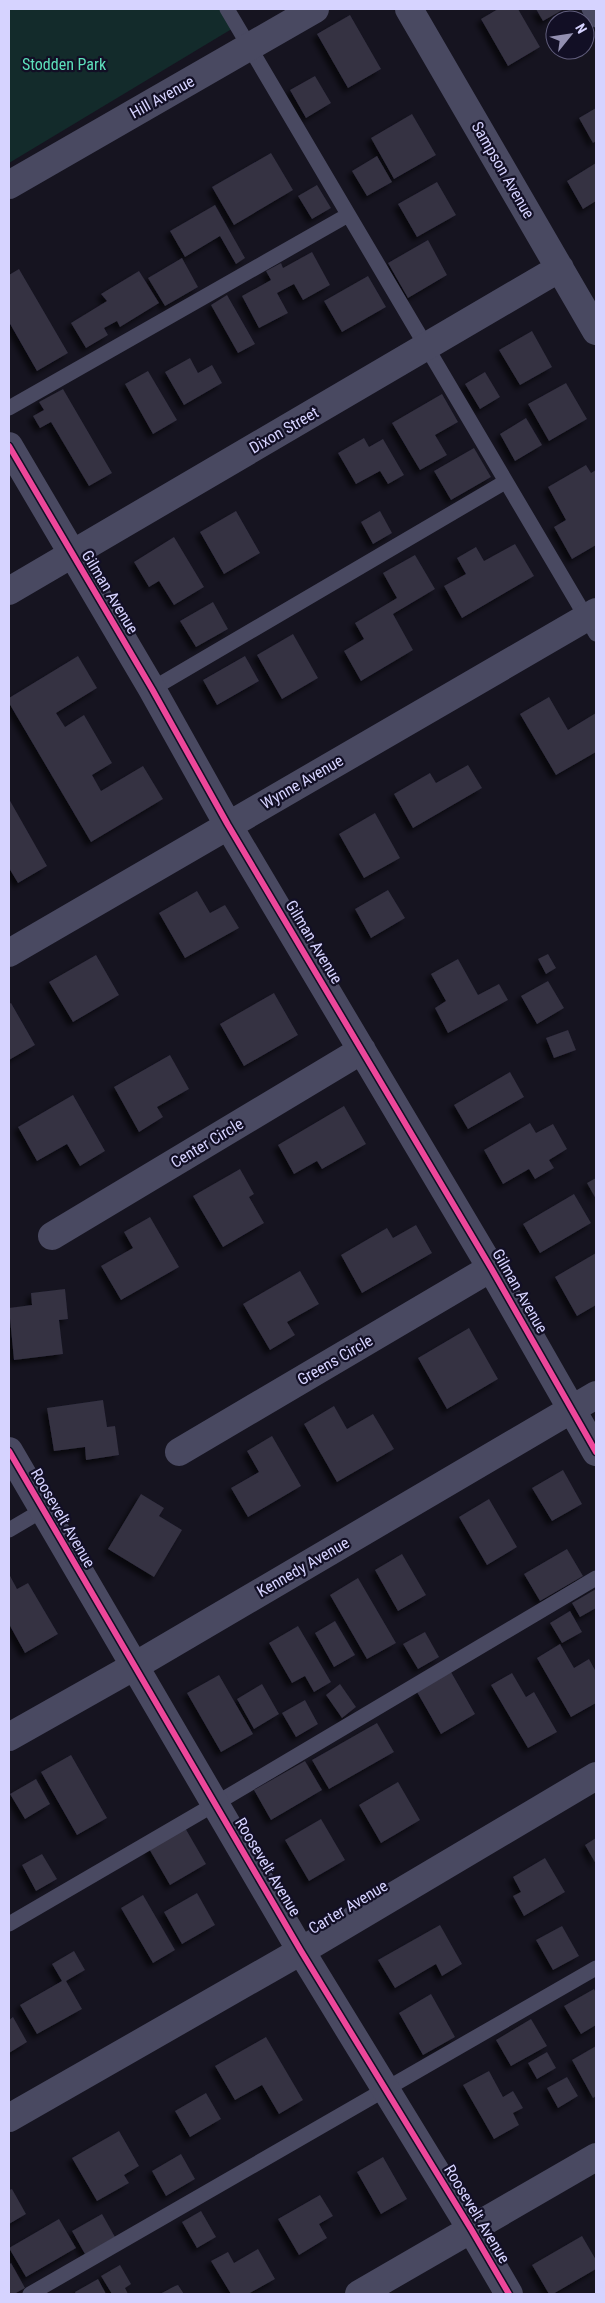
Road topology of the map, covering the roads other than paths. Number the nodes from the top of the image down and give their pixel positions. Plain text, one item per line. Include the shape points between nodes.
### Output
1 (227, 9) edge
2 (315, 9) edge
3 (409, 9) edge
4 (589, 9) edge
5 (596, 20) edge
6 (250, 48) junction
7 (9, 185) edge
8 (348, 216) junction
9 (560, 268) junction
10 (596, 331) edge
11 (425, 348) junction
12 (9, 408) edge
13 (9, 446) edge
14 (505, 482) junction
15 (72, 555) junction
16 (9, 592) edge
17 (593, 621) edge
18 (152, 689) junction
19 (228, 825) junction
20 (9, 953) edge
21 (362, 1050) junction
22 (52, 1236) dead end
23 (491, 1268) junction
24 (596, 1395) edge
25 (571, 1409) junction
26 (9, 1451) edge
27 (180, 1452) dead end
28 (596, 1452) edge
29 (43, 1510) junction
30 (9, 1530) edge
31 (596, 1578) edge
32 (133, 1667) junction
33 (9, 1737) edge
34 (596, 1776) edge
35 (215, 1804) junction
36 (9, 1924) edge
37 (301, 1951) junction
38 (596, 1968) edge
39 (386, 2091) junction
40 (9, 2118) edge
41 (596, 2157) edge
42 (471, 2228) junction
43 (30, 2294) edge
44 (360, 2294) edge
45 (509, 2294) edge

1 - 6 lane
2 - 6 street, Hill Avenue
3 - 9 street, Sampson Avenue
4 - 5 lane
6 - 7 street, Hill Avenue
6 - 8 lane
8 - 11 lane
8 - 12 lane
9 - 10 street, Sampson Avenue
9 - 11 street, Dixon Street
11 - 14 lane
11 - 15 street, Dixon Street
13 - 15 street, Gilman Avenue
14 - 17 lane
14 - 18 lane
15 - 16 street, Dixon Street
15 - 18 street, Gilman Avenue
17 - 19 street, Wynne Avenue
18 - 19 street, Gilman Avenue
19 - 20 street, Wynne Avenue
19 - 21 street, Gilman Avenue
21 - 22 street, Center Circle
21 - 23 street, Gilman Avenue
23 - 25 street, Gilman Avenue
23 - 27 street, Greens Circle
24 - 25 street, Kennedy Avenue
25 - 28 street, Gilman Avenue
25 - 32 street, Kennedy Avenue
26 - 29 street, Roosevelt Avenue
29 - 30 lane
29 - 32 street, Roosevelt Avenue
31 - 35 lane
32 - 33 street, Kennedy Avenue
32 - 35 street, Roosevelt Avenue
34 - 37 street, Carter Avenue
35 - 36 lane
35 - 37 street, Roosevelt Avenue
37 - 39 street, Roosevelt Avenue
37 - 40 street, Carter Avenue
38 - 39 lane
39 - 42 street, Roosevelt Avenue
39 - 43 lane
41 - 42 street
42 - 44 street
42 - 45 street, Roosevelt Avenue

